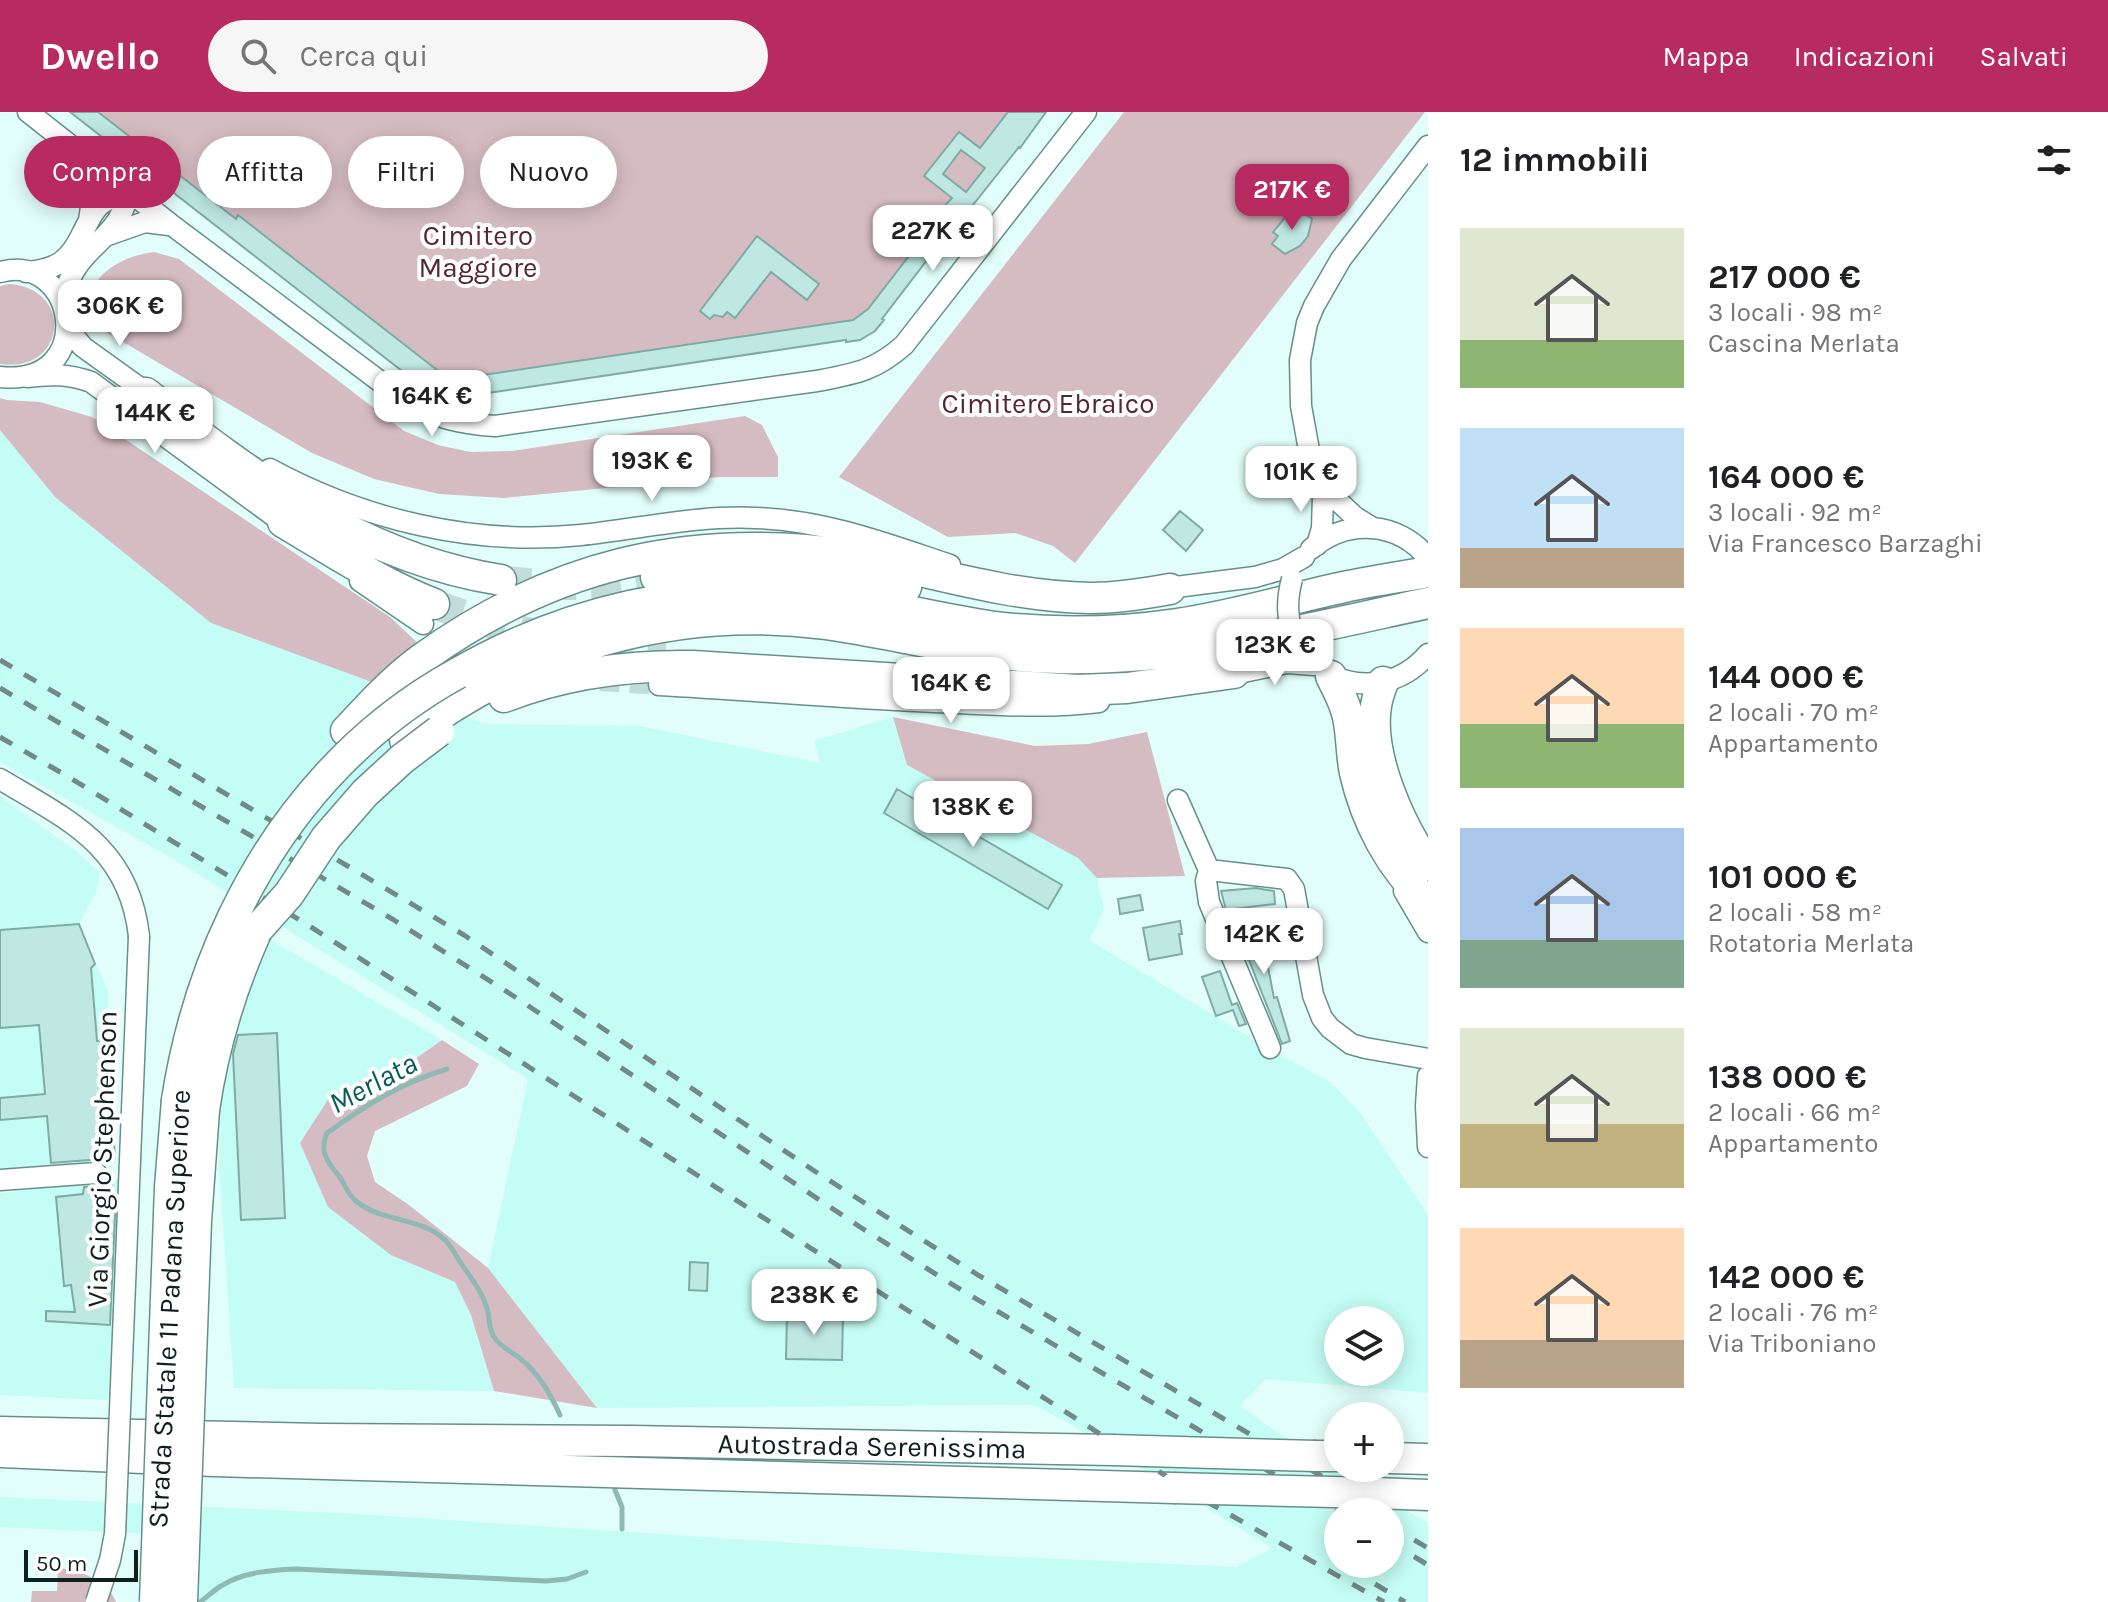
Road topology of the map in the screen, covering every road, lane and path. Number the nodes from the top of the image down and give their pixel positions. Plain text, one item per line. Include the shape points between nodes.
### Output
1 (28, 112) edge
2 (1086, 112) edge
3 (59, 136) edge
4 (1428, 146) edge
5 (91, 208) edge
6 (98, 208) edge
7 (125, 208) edge
8 (150, 208) edge
9 (89, 220) junction
10 (173, 226) junction
11 (108, 235) junction
12 (0, 272) edge
13 (26, 272) junction
14 (66, 319) junction
15 (0, 377) edge
16 (27, 377) junction
17 (146, 393) junction
18 (1321, 485) junction
19 (283, 522) joint
20 (1373, 528) junction
21 (1421, 550) edge
22 (1310, 551) junction
23 (1428, 572) edge
24 (656, 577) tunnel mouth
25 (501, 580) tunnel mouth
26 (1347, 587) junction
27 (1170, 589) junction
28 (1428, 603) edge
29 (428, 614) tunnel mouth
30 (1255, 640) junction
31 (666, 648) tunnel mouth
32 (1428, 654) edge
33 (1316, 664) junction
34 (1234, 673) junction
35 (1383, 682) junction
36 (659, 685) tunnel mouth
37 (0, 779) edge
38 (1178, 800) dead end
39 (1375, 830) junction
40 (1428, 865) edge
41 (1209, 870) junction
42 (1428, 902) edge
43 (245, 923) junction
44 (1428, 932) edge
45 (1270, 1048) dead end
46 (1425, 1064) edge
47 (1428, 1147) edge
48 (96, 1173) dead end
49 (0, 1180) edge
50 (0, 1412) edge
51 (0, 1432) edge
52 (632, 1441) junction
53 (0, 1452) edge
54 (1324, 1456) edge
55 (1404, 1456) edge
56 (1428, 1456) edge
57 (215, 1461) junction
58 (0, 1464) edge
59 (1428, 1495) edge
60 (96, 1602) edge
61 (155, 1602) edge
62 (182, 1602) edge

1 - 3 street
2 - 10 street via 914,333 893,355 862,372 495,426 450,421 406,401
4 - 18 street via 1341,259 1307,323 1300,360 1301,406
5 - 9 street
6 - 9 street
7 - 11 street
8 - 10 street
9 - 13 street via 59,264
10 - 11 street via 145,222
11 - 14 street via 74,270 67,287
12 - 13 street
13 - 14 street via 57,292
14 - 16 street via 63,347 52,362
14 - 17 street via 83,347
15 - 16 street
16 - 19 street via 60,375 91,382
17 - 25 highway via 324,519 411,557
17 - 27 street via 283,476 341,502 422,526 549,537 755,517 842,530 1017,582 1088,590
18 - 20 street
18 - 22 street via 1323,517
19 - 29 highway
20 - 21 street via 1393,532
20 - 22 street via 1342,531
22 - 27 street via 1283,569 1255,577
22 - 33 street, bridge via 1292,579 1288,616 1293,636
23 - 26 highway, Strada Statale 11 Padana Superiore
24 - 26 highway via 725,570 802,572 893,584 1010,609 1108,618
26 - 43 highway, Strada Statale 11 Padana Superiore, bridge via 1208,619 1073,632 994,627 812,595 763,592 649,601 590,615 494,653 396,712 362,741 290,820 245,892
27 - 43 highway, bridge via 1113,597 1058,596 845,554 771,547 720,547 643,558 574,578 489,616 420,660 346,731 281,811 249,864
28 - 30 highway, Strada Statale 11 Padana Superiore
30 - 31 highway via 1142,666 1075,671
30 - 43 highway, Strada Statale 11 Padana Superiore, bridge via 1112,658 1058,658 981,652 821,623 767,619 654,628 600,640 492,684 385,756 345,795 272,899
32 - 35 street via 1407,673
33 - 34 street via 1287,663
33 - 35 street via 1357,684
33 - 39 highway via 1348,716 1355,771
34 - 36 street via 1180,688 1063,706
34 - 43 highway, bridge via 1078,690 662,666 540,684 479,709 402,759 345,814 289,894
35 - 40 highway via 1375,718 1384,775 1399,816
37 - 60 street, Via Giorgio Stephenson, bridge via 58,814 111,859 130,897 139,936 115,1534
38 - 41 street
39 - 42 highway via 1405,878
39 - 44 street
41 - 45 street via 1209,902
41 - 46 street via 1287,879 1294,889 1322,1018 1351,1044
43 - 61 highway, Strada Statale 11 Padana Superiore, bridge via 219,948 180,1079 173,1135
43 - 62 highway, Strada Statale 11 Padana Superiore, bridge via 204,1110
46 - 47 street
48 - 49 street
50 - 52 highway via 485,1428
51 - 52 highway
52 - 54 highway, Autostrada Serenissima, bridge
53 - 57 highway
55 - 56 highway
57 - 58 highway
57 - 59 highway, bridge

